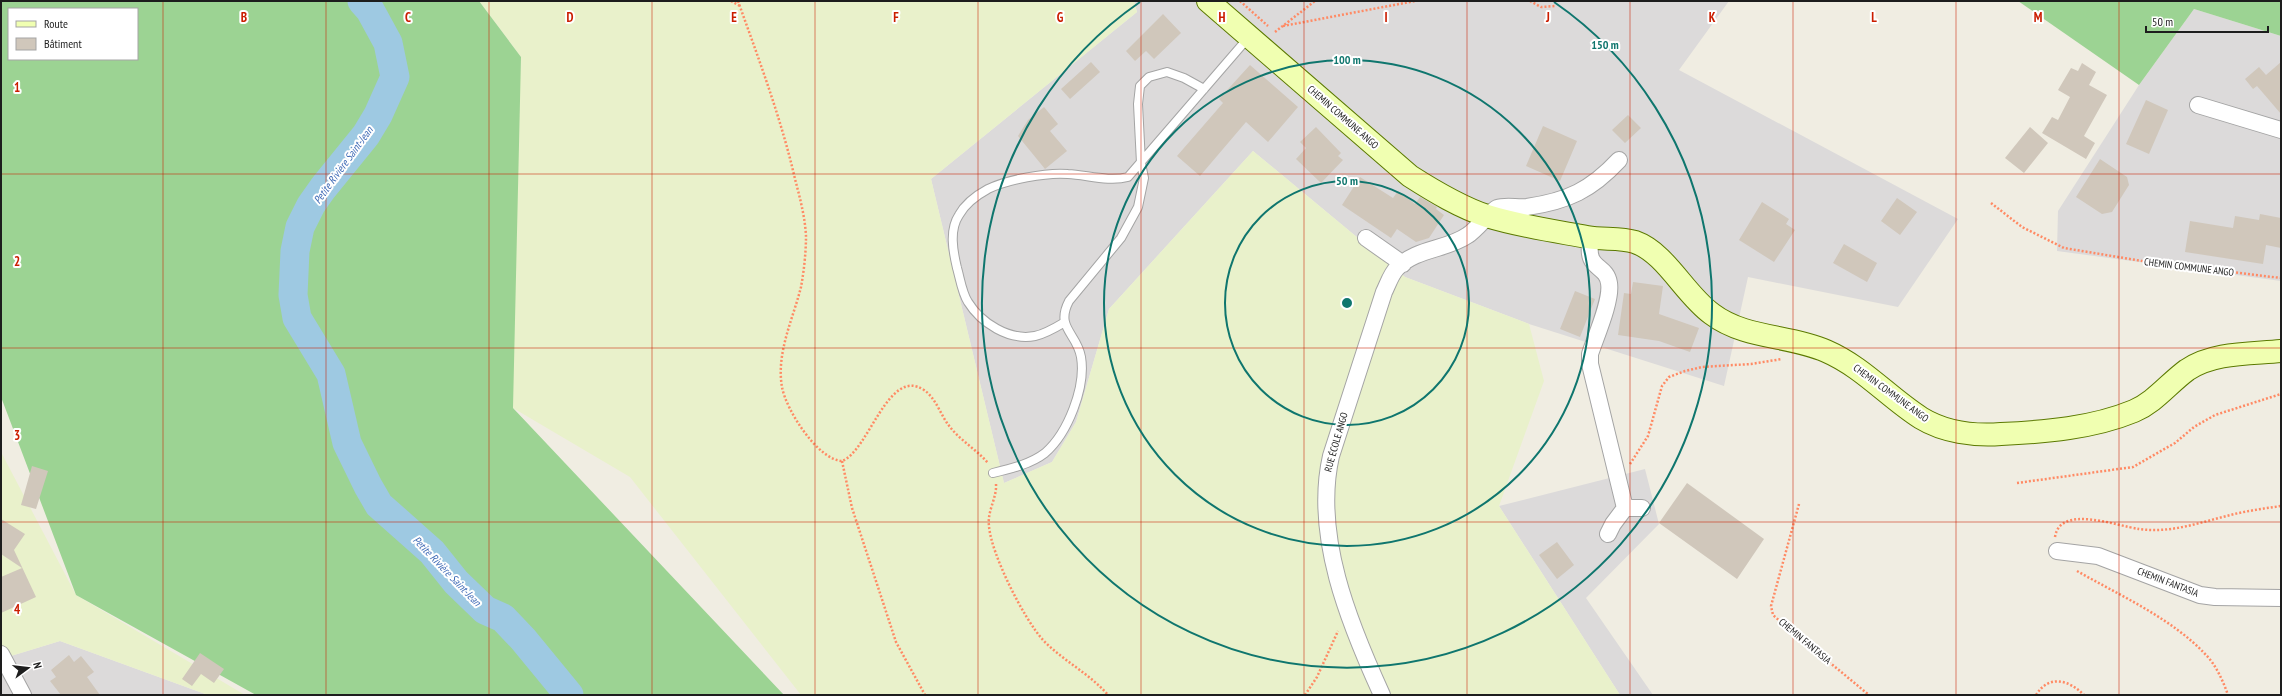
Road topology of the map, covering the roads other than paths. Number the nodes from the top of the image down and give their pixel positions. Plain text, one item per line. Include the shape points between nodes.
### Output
1 (1208, 1) edge
2 (1250, 36) junction
3 (1204, 89) junction
4 (2198, 105) dead end
5 (2281, 130) edge
6 (1619, 160) dead end
7 (1140, 163) junction
8 (1489, 217) junction
9 (1366, 238) dead end
10 (1591, 238) junction
11 (1402, 264) junction
12 (1065, 322) junction
13 (2281, 351) edge
14 (993, 473) road end
15 (1625, 508) junction
16 (1642, 508) dead end
17 (1608, 534) dead end
18 (2057, 551) dead end
19 (2281, 598) edge
20 (1, 654) edge
21 (22, 695) edge
22 (1382, 695) edge

1 - 2 street, CHEMIN COMMUNE ANGO
2 - 3 lane
2 - 8 street, CHEMIN COMMUNE ANGO via 1410,176 1449,200
3 - 7 lane
3 - 7 lane via 1167,72 1149,77 1140,86
4 - 5 street
6 - 8 street via 1596,183 1580,192 1527,207 1496,208
7 - 12 lane via 1144,178 1138,207 1121,238 1069,301 1063,312
7 - 12 lane via 1128,177 1118,180 1066,173 1010,180 988,189 958,215 952,234 954,258 967,301 981,319 1017,336 1034,336 1050,331
8 - 10 street, CHEMIN COMMUNE ANGO
8 - 11 street, RUE ÉCOLE ANGO via 1467,236 1424,252
9 - 11 street
10 - 13 street, CHEMIN COMMUNE ANGO via 1623,240 1645,247 1662,262 1701,306 1730,324 1746,331 1805,343 1828,352 1857,368 1922,418 1961,432 1980,434 2056,430 2097,423 2132,412 2150,403 2188,369 2203,363 2235,354
10 - 15 street via 1590,256 1598,269 1605,274 1609,287 1590,354 1590,364
11 - 22 street, RUE ÉCOLE ANGO via 1384,292 1326,476 1326,522 1347,613
12 - 14 lane via 1081,355 1082,373 1080,392 1068,420 1057,441 1044,454
15 - 16 street
15 - 17 street via 1612,524
18 - 19 street, CHEMIN FANTASIA via 2098,556 2200,595 2215,598
20 - 21 street

